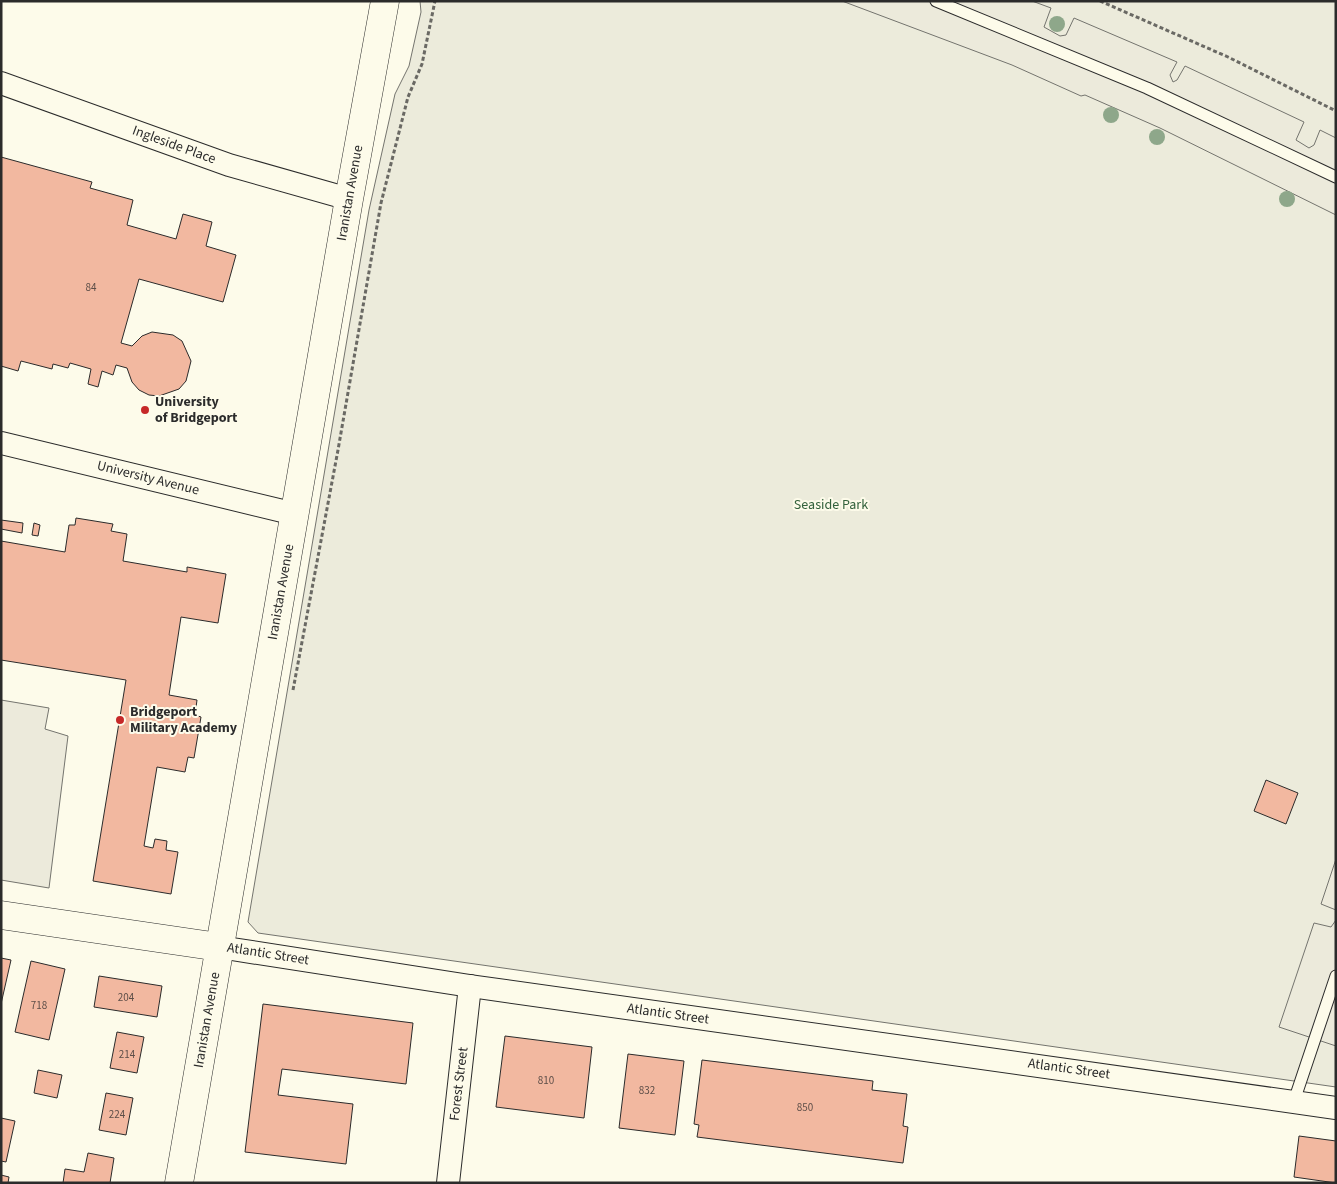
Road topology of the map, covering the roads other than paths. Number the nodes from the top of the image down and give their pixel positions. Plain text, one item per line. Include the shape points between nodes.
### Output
1 (385, 1) edge
2 (936, 1) edge
3 (1, 84) edge
4 (1336, 177) edge
5 (349, 199) junction
6 (1, 443) edge
7 (295, 514) junction
8 (1, 915) edge
9 (219, 947) junction
10 (1336, 976) edge
11 (470, 986) junction
12 (1294, 1101) junction
13 (1336, 1108) edge
14 (179, 1183) edge
15 (448, 1183) edge

1 - 5 street, Iranistan Avenue
2 - 4 lane via 1147,88
3 - 5 street, Ingleside Place via 229,165
5 - 7 street, Iranistan Avenue
6 - 7 street, University Avenue
7 - 9 street, Iranistan Avenue
8 - 9 street, Atlantic Street
9 - 11 street, Atlantic Street
9 - 14 street, Iranistan Avenue
10 - 12 lane
11 - 12 street, Atlantic Street
11 - 15 street, Forest Street
12 - 13 street, Atlantic Street

